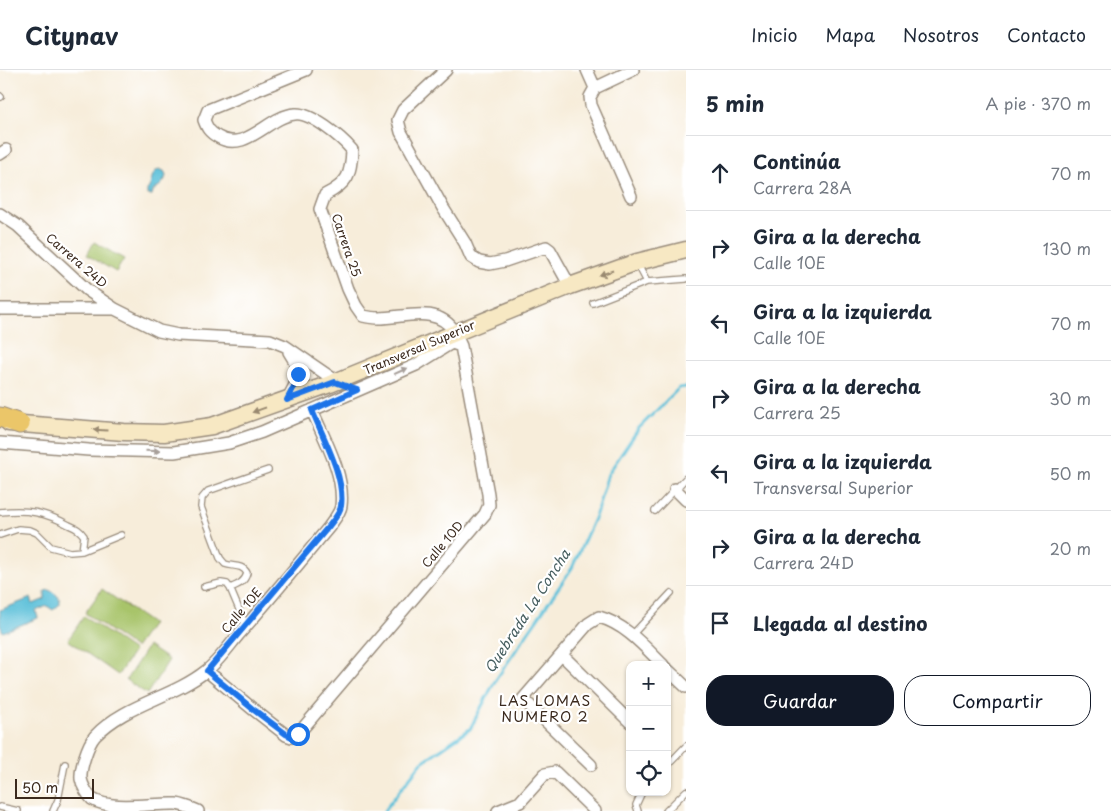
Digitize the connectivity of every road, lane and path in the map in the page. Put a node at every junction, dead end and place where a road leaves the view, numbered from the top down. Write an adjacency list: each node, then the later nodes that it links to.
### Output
1 (306, 70): 16 (street, Carrera 25)
2 (446, 70): 12 (street)
3 (587, 70): 5 (street)
4 (633, 70): 5 (street)
5 (596, 88): 6 (street)
6 (631, 196)
7 (0, 214): 15 (street, Carrera 24D)
8 (686, 250): 9 (main road, Transversal Superior)
9 (637, 262): 11 (lane); 12 (main road, Transversal Superior, one-way to 12)
10 (686, 279): 11 (lane)
11 (647, 282): 13 (lane)
12 (570, 286): 16 (main road, Transversal Superior)
13 (593, 304)
14 (0, 309): 15 (street)
15 (115, 309): 17 (street, Carrera 24D)
16 (458, 339): 18 (main road, Transversal Superior); 19 (street, one-way to 16); 42 (street, Calle 10D)
17 (285, 346): 18 (street, Carrera 24D); 20 (street)
18 (335, 382): 19 (street, Carrera 24D); 20 (main road, Transversal Superior)
19 (357, 390): 21 (street)
20 (287, 400): 24 (main road, Transversal Superior, one-way to 24)
21 (312, 410): 25 (street, one-way to 21); 38 (street, Calle 10E)
22 (0, 418): 24 (main road)
23 (0, 422): 24 (main road, Transversal Superior)
24 (20, 424)
25 (0, 444)
26 (268, 470): 36 (lane)
27 (686, 478): 28 (lane)
28 (675, 489): 29 (street); 30 (lane)
29 (686, 500)
30 (654, 511)
31 (0, 512): 34 (lane)
32 (0, 535): 34 (lane)
33 (121, 535): 34 (lane)
34 (82, 551)
35 (204, 588): 36 (lane)
36 (230, 588): 38 (lane)
37 (671, 593): 39 (lane)
38 (246, 626): 42 (street, Calle 10E)
39 (632, 635): 40 (street); 41 (street)
40 (562, 655): 45 (street); 49 (street)
41 (659, 661)
42 (207, 671): 55 (street, Calle 10E)
43 (671, 673): 44 (street)
44 (686, 687)
45 (626, 718)
46 (686, 746): 47 (lane)
47 (671, 762)
48 (65, 764): 54 (lane)
49 (591, 765)
50 (686, 791): 59 (lane)
51 (640, 796): 58 (lane)
52 (0, 807): 53 (lane)
53 (18, 811)
54 (53, 811)
55 (198, 811)
56 (498, 811): 57 (street)
57 (595, 811)
58 (638, 811)
59 (666, 811)

